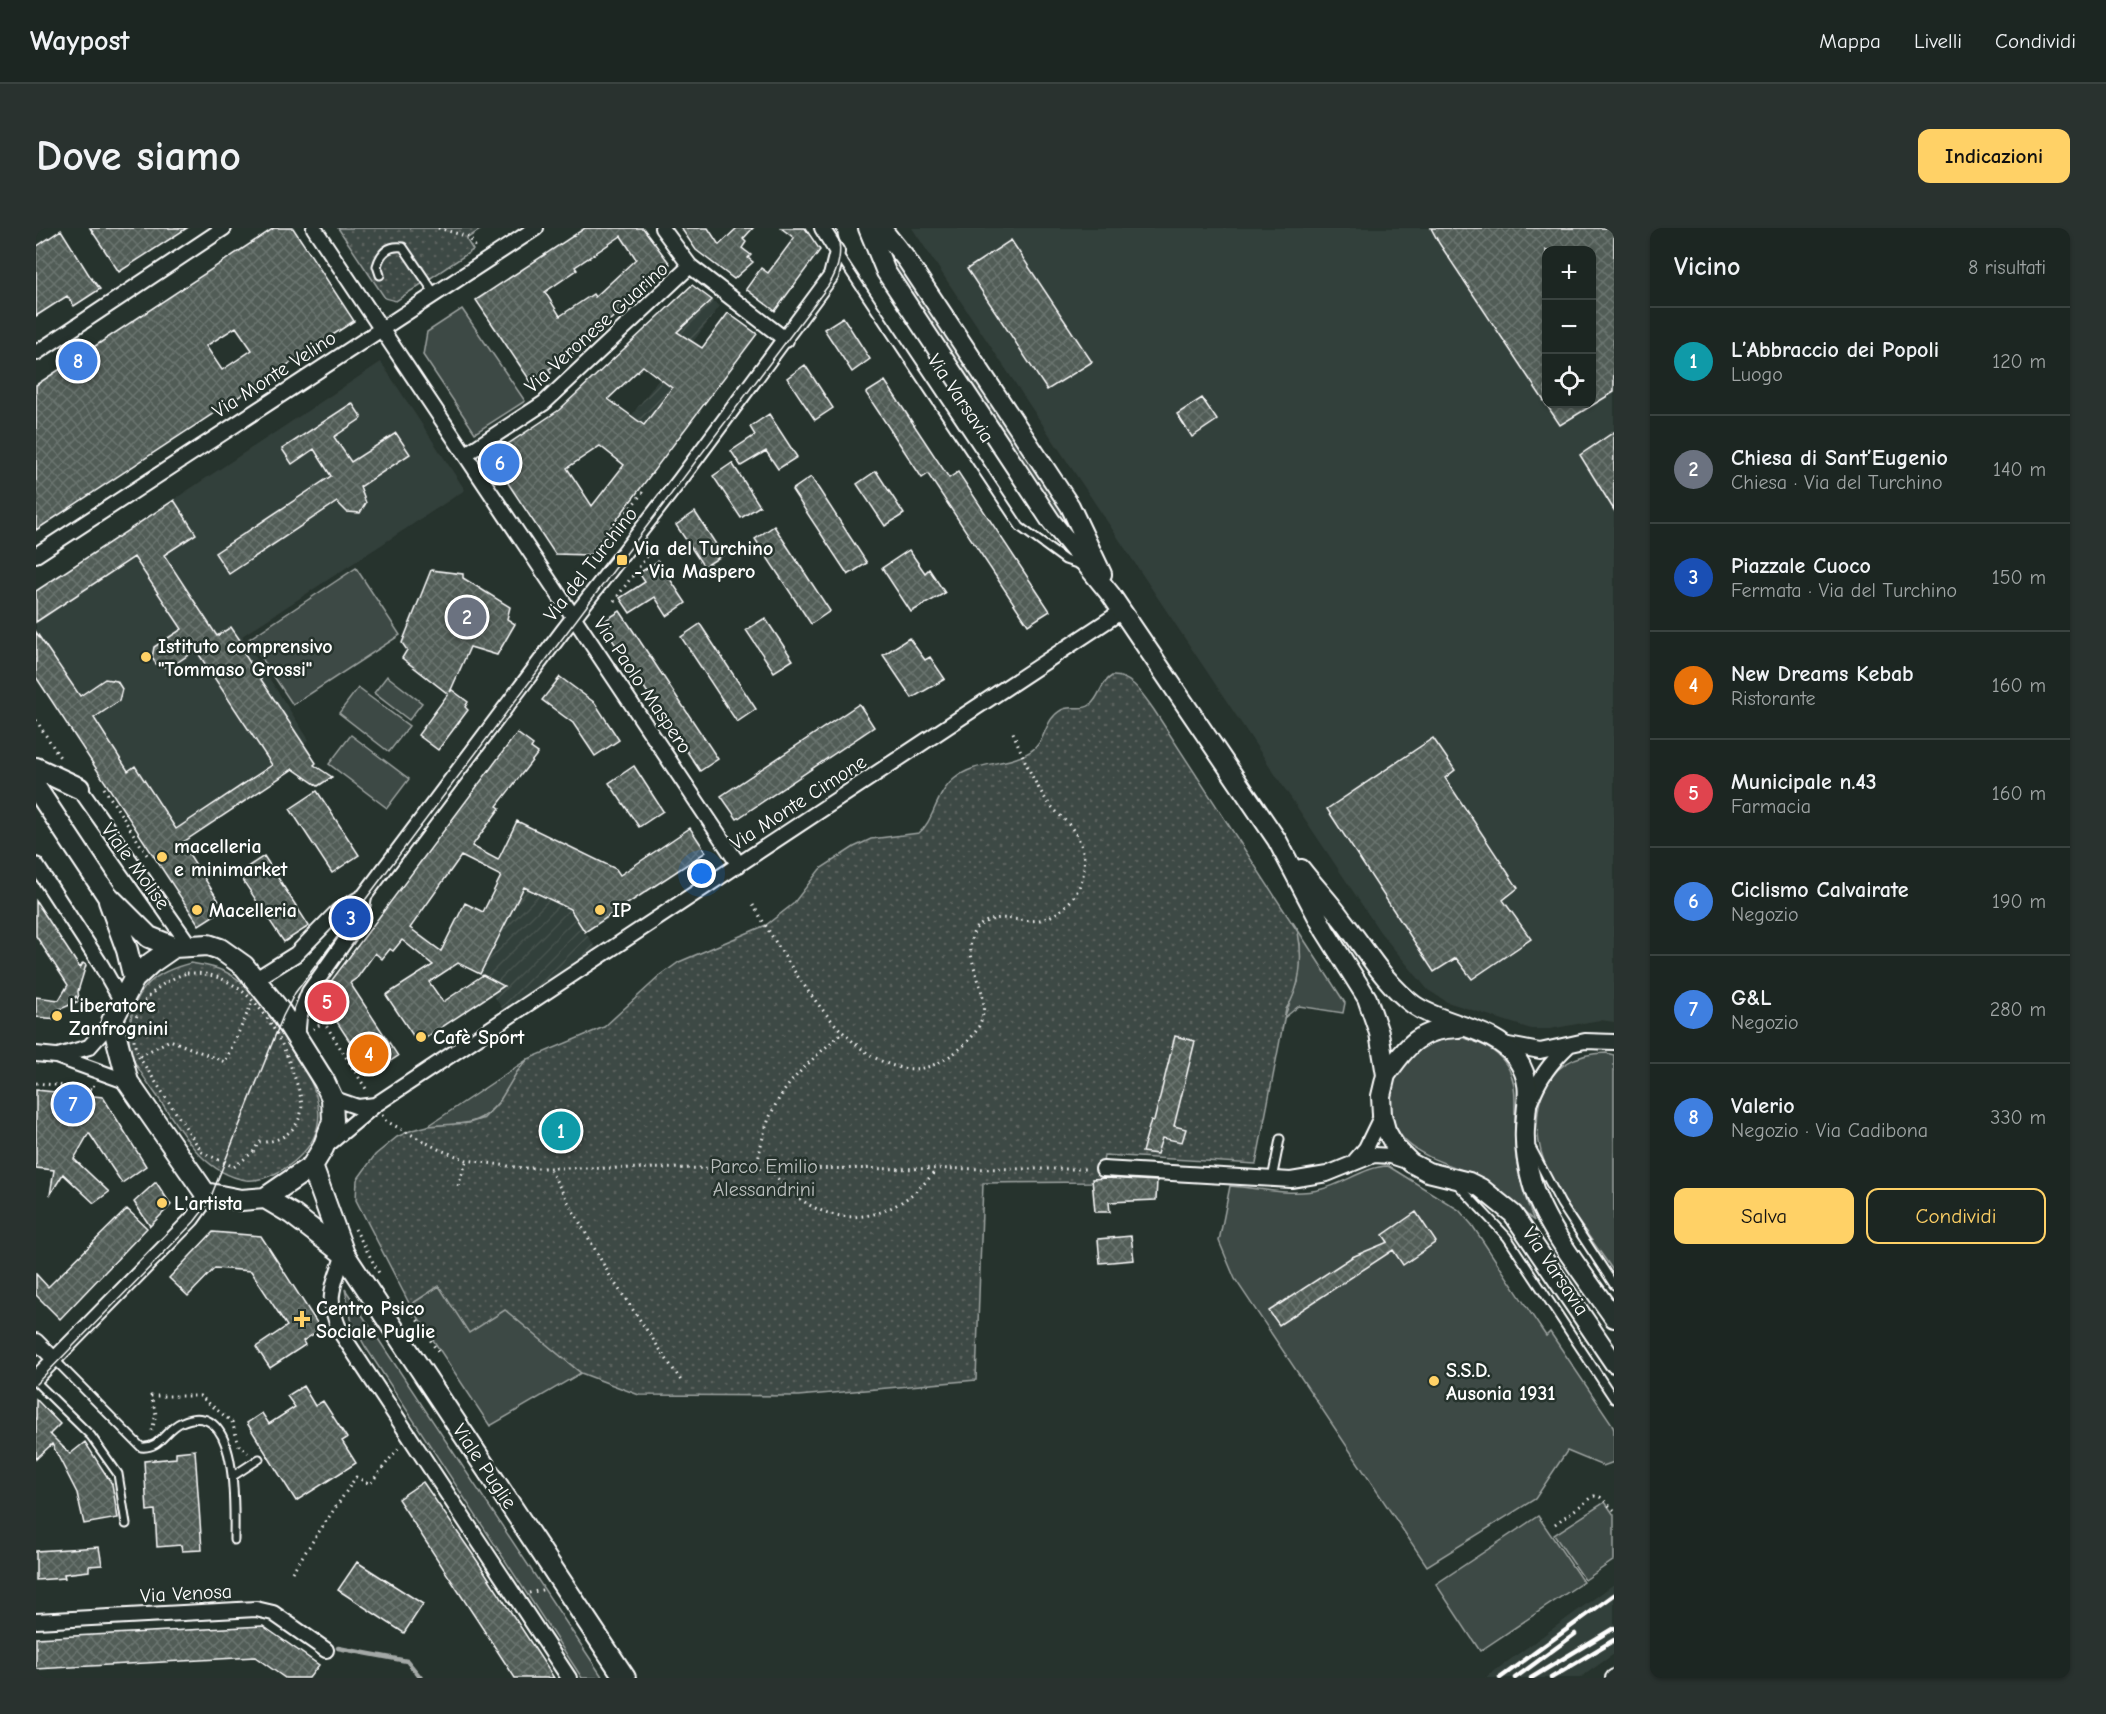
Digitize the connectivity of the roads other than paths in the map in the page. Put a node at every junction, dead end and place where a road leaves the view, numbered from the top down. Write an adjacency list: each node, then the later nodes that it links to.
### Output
1 (224, 228): 14 (street)
2 (314, 228): 12 (street, Via Paolo Maspero)
3 (536, 228): 11 (street, Via Monte Velino)
4 (662, 228): 9 (street)
5 (822, 228): 8 (street, Via Varsavia)
6 (868, 228): 17 (street, Via Varsavia)
7 (881, 228): 18 (street, Via Varsavia)
8 (837, 252): 13 (street, Via del Turchino); 17 (lane, Via Varsavia)
9 (690, 266): 13 (street); 15 (street, Via Veronese Guarino)
10 (380, 275): 11 (lane)
11 (435, 294): 12 (street, Via Monte Velino)
12 (381, 328): 15 (street, Via Paolo Maspero); 16 (street, Via Monte Velino)
13 (786, 340): 20 (street, Via del Turchino)
14 (36, 353)
15 (466, 454): 20 (street, Via Paolo Maspero)
16 (36, 555)
17 (1087, 567): 18 (street, Via Varsavia)
18 (1111, 595): 19 (street, Via Varsavia)
19 (1122, 611): 24 (street, Via Varsavia); 26 (street, Via Monte Cimone)
20 (574, 617): 26 (street, Via Paolo Maspero); 28 (street, Via del Turchino)
21 (36, 768): 23 (main road)
22 (36, 788): 27 (main road, Viale Molise)
23 (80, 788): 29 (street, Viale Molise)
24 (1277, 840): 34 (street, Via Varsavia); 41 (street, Via Varsavia)
25 (36, 865): 32 (street)
26 (739, 865): 44 (street, Via Monte Cimone)
27 (107, 895): 29 (main road, Viale Molise); 30 (main road, Viale Molise)
28 (364, 896): 31 (street, Via del Turchino); 35 (street, Via del Turchino)
29 (182, 946): 30 (main road); 31 (main road)
30 (134, 979): 32 (main road)
31 (256, 979): 35 (main road)
32 (121, 1000): 33 (main road)
33 (112, 1021): 40 (street); 42 (main road)
34 (1464, 1028): 37 (street, Via Varsavia); 41 (street, Via Varsavia)
35 (297, 1039): 43 (main road)
36 (1614, 1042): 38 (street)
37 (1501, 1043): 38 (street); 46 (street, Via Varsavia)
38 (1569, 1045): 46 (street)
39 (36, 1054): 40 (street)
40 (56, 1056): 42 (street)
41 (1386, 1075): 45 (street, Via Varsavia)
42 (128, 1082): 55 (main road)
43 (332, 1098): 44 (street); 48 (main road)
44 (375, 1104): 48 (street, Via Monte Cimone)
45 (1382, 1115): 49 (street); 50 (street, Via Varsavia)
46 (1526, 1118): 58 (lane); 59 (street, Via Varsavia)
47 (1280, 1139): 54 (lane)
48 (323, 1148): 51 (main road)
49 (1354, 1162): 50 (street); 54 (street)
50 (1411, 1163): 53 (street, Via Varsavia)
51 (312, 1166): 56 (main road); 57 (main road, Viale Puglie)
52 (1102, 1169): 54 (street)
53 (1449, 1176): 62 (street, Via Varsavia); 64 (lane, Via Varsavia)
54 (1272, 1179)
55 (208, 1195): 56 (main road); 61 (street)
56 (265, 1198): 57 (main road, Viale Puglie)
57 (344, 1254): 71 (street); 72 (main road, Viale Puglie)
58 (1614, 1285)
59 (1614, 1318)
60 (36, 1341): 61 (street)
61 (54, 1359): 63 (street); 66 (lane)
62 (1614, 1363)
63 (36, 1380): 67 (lane)
64 (1614, 1399)
65 (259, 1459): 66 (lane)
66 (233, 1476): 68 (lane)
67 (126, 1524)
68 (234, 1540)
69 (36, 1621): 70 (street, Via Venosa)
70 (326, 1650)
71 (569, 1678)
72 (625, 1678)

